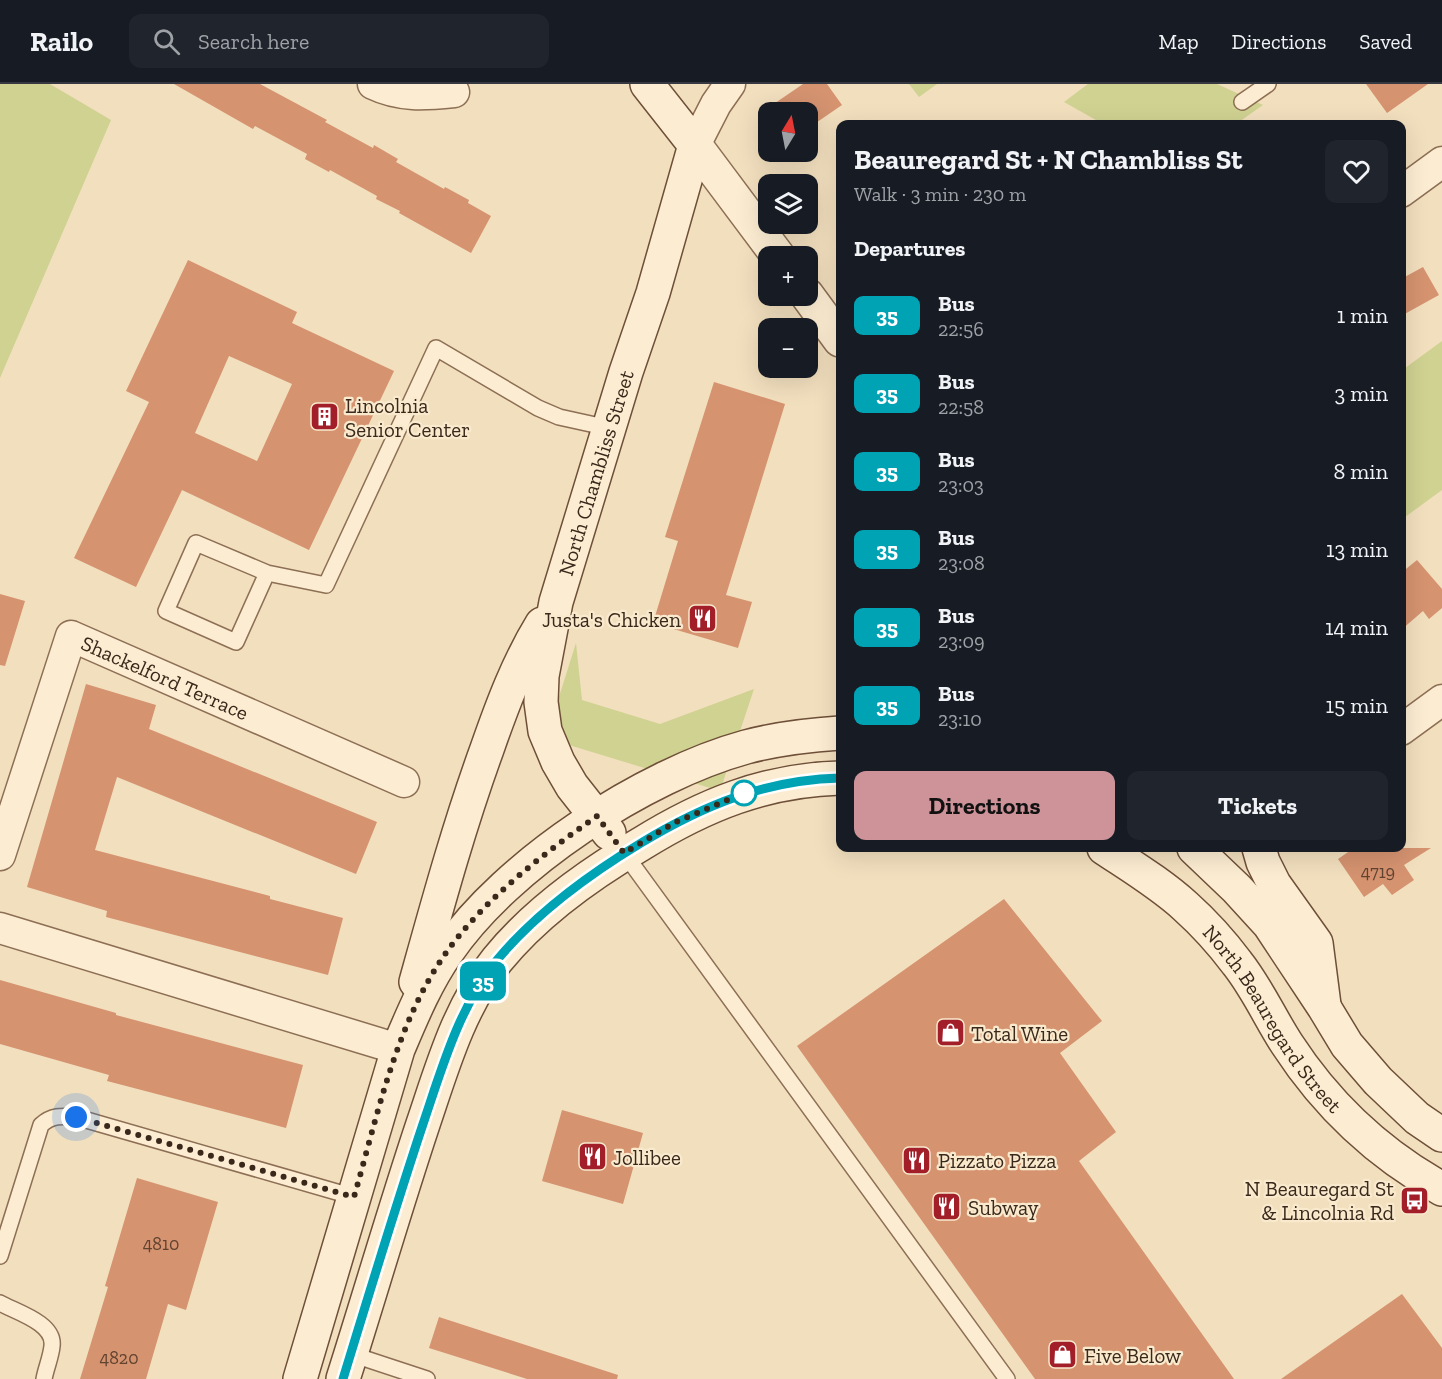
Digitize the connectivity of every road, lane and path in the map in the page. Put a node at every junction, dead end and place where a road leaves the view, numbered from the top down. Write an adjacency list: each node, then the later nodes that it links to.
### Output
1 (373, 84): 5 (street)
2 (647, 84): 7 (main road)
3 (730, 84): 7 (street, North Chambliss Street)
4 (1268, 84): 6 (lane)
5 (454, 93)
6 (1242, 102)
7 (695, 145): 10 (main road); 13 (main road, North Chambliss Street)
8 (1442, 162): 9 (street)
9 (1406, 188)
10 (771, 246)
11 (814, 306): 12 (main road)
12 (836, 335)
13 (609, 429): 14 (lane); 15 (main road, North Chambliss Street)
14 (267, 573): 14 (lane)
15 (556, 602): 21 (main road, North Chambliss Street); 29 (main road)
16 (1442, 700): 17 (street)
17 (1406, 726)
18 (836, 733): 21 (main road)
19 (836, 778): 25 (main road)
20 (404, 782): 26 (street, Shackelford Terrace)
21 (597, 816): 25 (main road, North Chambliss Street); 29 (main road)
22 (1110, 852): 31 (main road, North Beauregard Street)
23 (1198, 852): 28 (main road, North Beauregard Street)
24 (1260, 852): 28 (main road)
25 (624, 853): 35 (main road); 40 (lane)
26 (0, 855)
27 (0, 928): 29 (street)
28 (1324, 1007): 30 (main road, North Beauregard Street)
29 (398, 1049): 32 (main road)
30 (1442, 1135)
31 (1442, 1189)
32 (354, 1197): 33 (lane); 38 (main road)
33 (0, 1256)
34 (0, 1303): 37 (lane)
35 (347, 1366): 36 (lane)
36 (384, 1372): 39 (lane)
37 (44, 1379)
38 (300, 1379)
39 (428, 1379)
40 (1007, 1379)

